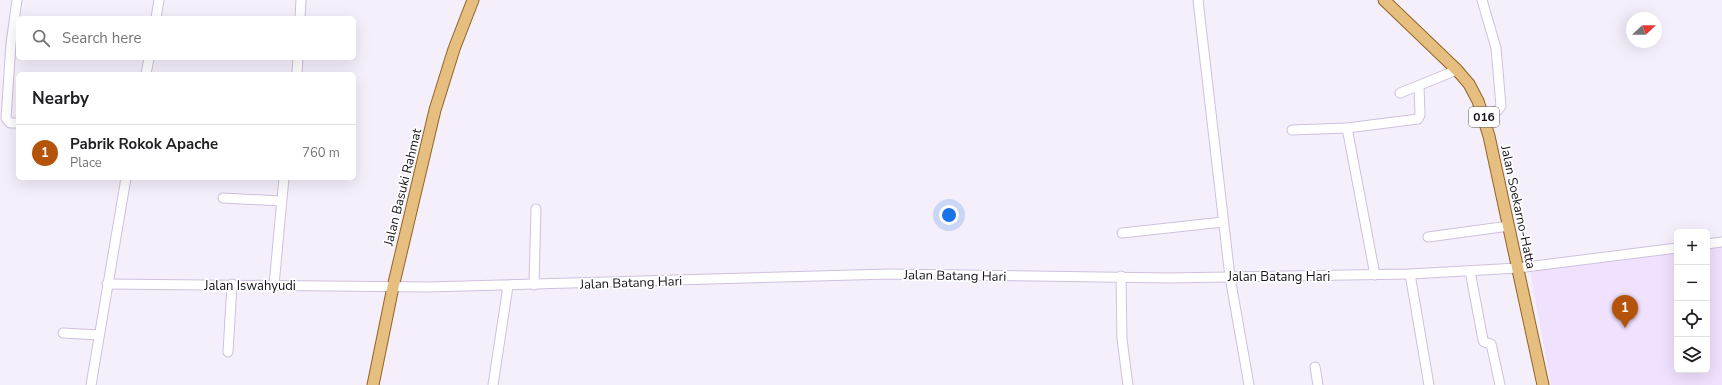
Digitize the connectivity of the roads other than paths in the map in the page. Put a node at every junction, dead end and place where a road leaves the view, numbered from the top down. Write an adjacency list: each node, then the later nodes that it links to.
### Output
1 (17, 0): 18 (street)
2 (160, 0): 8 (street)
3 (301, 0): 9 (street)
4 (473, 0): 44 (main road, Jalan Basuki Rahmat)
5 (1198, 0): 26 (street)
6 (1384, 0): 12 (main road, Jalan Soekarno-Hatta / 016)
7 (1482, 0): 17 (street)
8 (156, 16)
9 (300, 16)
10 (149, 60): 13 (street)
11 (298, 60): 14 (street)
12 (1457, 70): 15 (street); 17 (main road, Jalan Soekarno-Hatta / 016)
13 (146, 72)
14 (297, 72)
15 (1419, 86): 16 (street); 19 (street)
16 (1400, 94)
17 (1484, 117): 27 (main road, Jalan Soekarno-Hatta / 016)
18 (16, 123)
19 (1347, 128): 20 (street); 36 (street)
20 (1292, 130)
21 (126, 180): 39 (street)
22 (284, 180): 24 (street)
23 (223, 198): 24 (street)
24 (281, 201): 41 (street)
25 (536, 209): 43 (street)
26 (1224, 222): 28 (street); 38 (street)
27 (1508, 226): 29 (street); 33 (main road, Jalan Soekarno-Hatta / 016)
28 (1122, 234)
29 (1428, 237)
30 (1722, 242): 31 (street)
31 (1710, 244)
32 (1674, 248): 33 (street, Jalan Batang Hari)
33 (1518, 268): 34 (street, Jalan Batang Hari); 57 (main road, Jalan Soekarno-Hatta / 016)
34 (1470, 271): 35 (street, Jalan Batang Hari); 56 (street)
35 (1410, 274): 36 (street, Jalan Batang Hari); 55 (street)
36 (1375, 275): 38 (street, Jalan Batang Hari)
37 (1121, 276): 38 (street, Jalan Batang Hari); 43 (street, Jalan Batang Hari); 52 (street)
38 (1230, 277): 53 (street)
39 (107, 284): 40 (street, Jalan Iswahyudi); 46 (street)
40 (232, 284): 41 (street, Jalan Iswahyudi); 47 (street)
41 (274, 285): 44 (street, Jalan Iswahyudi)
42 (508, 286): 43 (street, Jalan Batang Hari); 44 (street, Jalan Batang Hari); 51 (street)
43 (534, 286)
44 (393, 287): 50 (main road, Jalan Basuki Rahmat)
45 (63, 333): 46 (street)
46 (99, 335): 49 (street)
47 (228, 352)
48 (1315, 367): 54 (street)
49 (91, 385)
50 (373, 385)
51 (493, 385)
52 (1128, 385)
53 (1249, 385)
54 (1318, 385)
55 (1429, 385)
56 (1500, 385)
57 (1541, 385)

